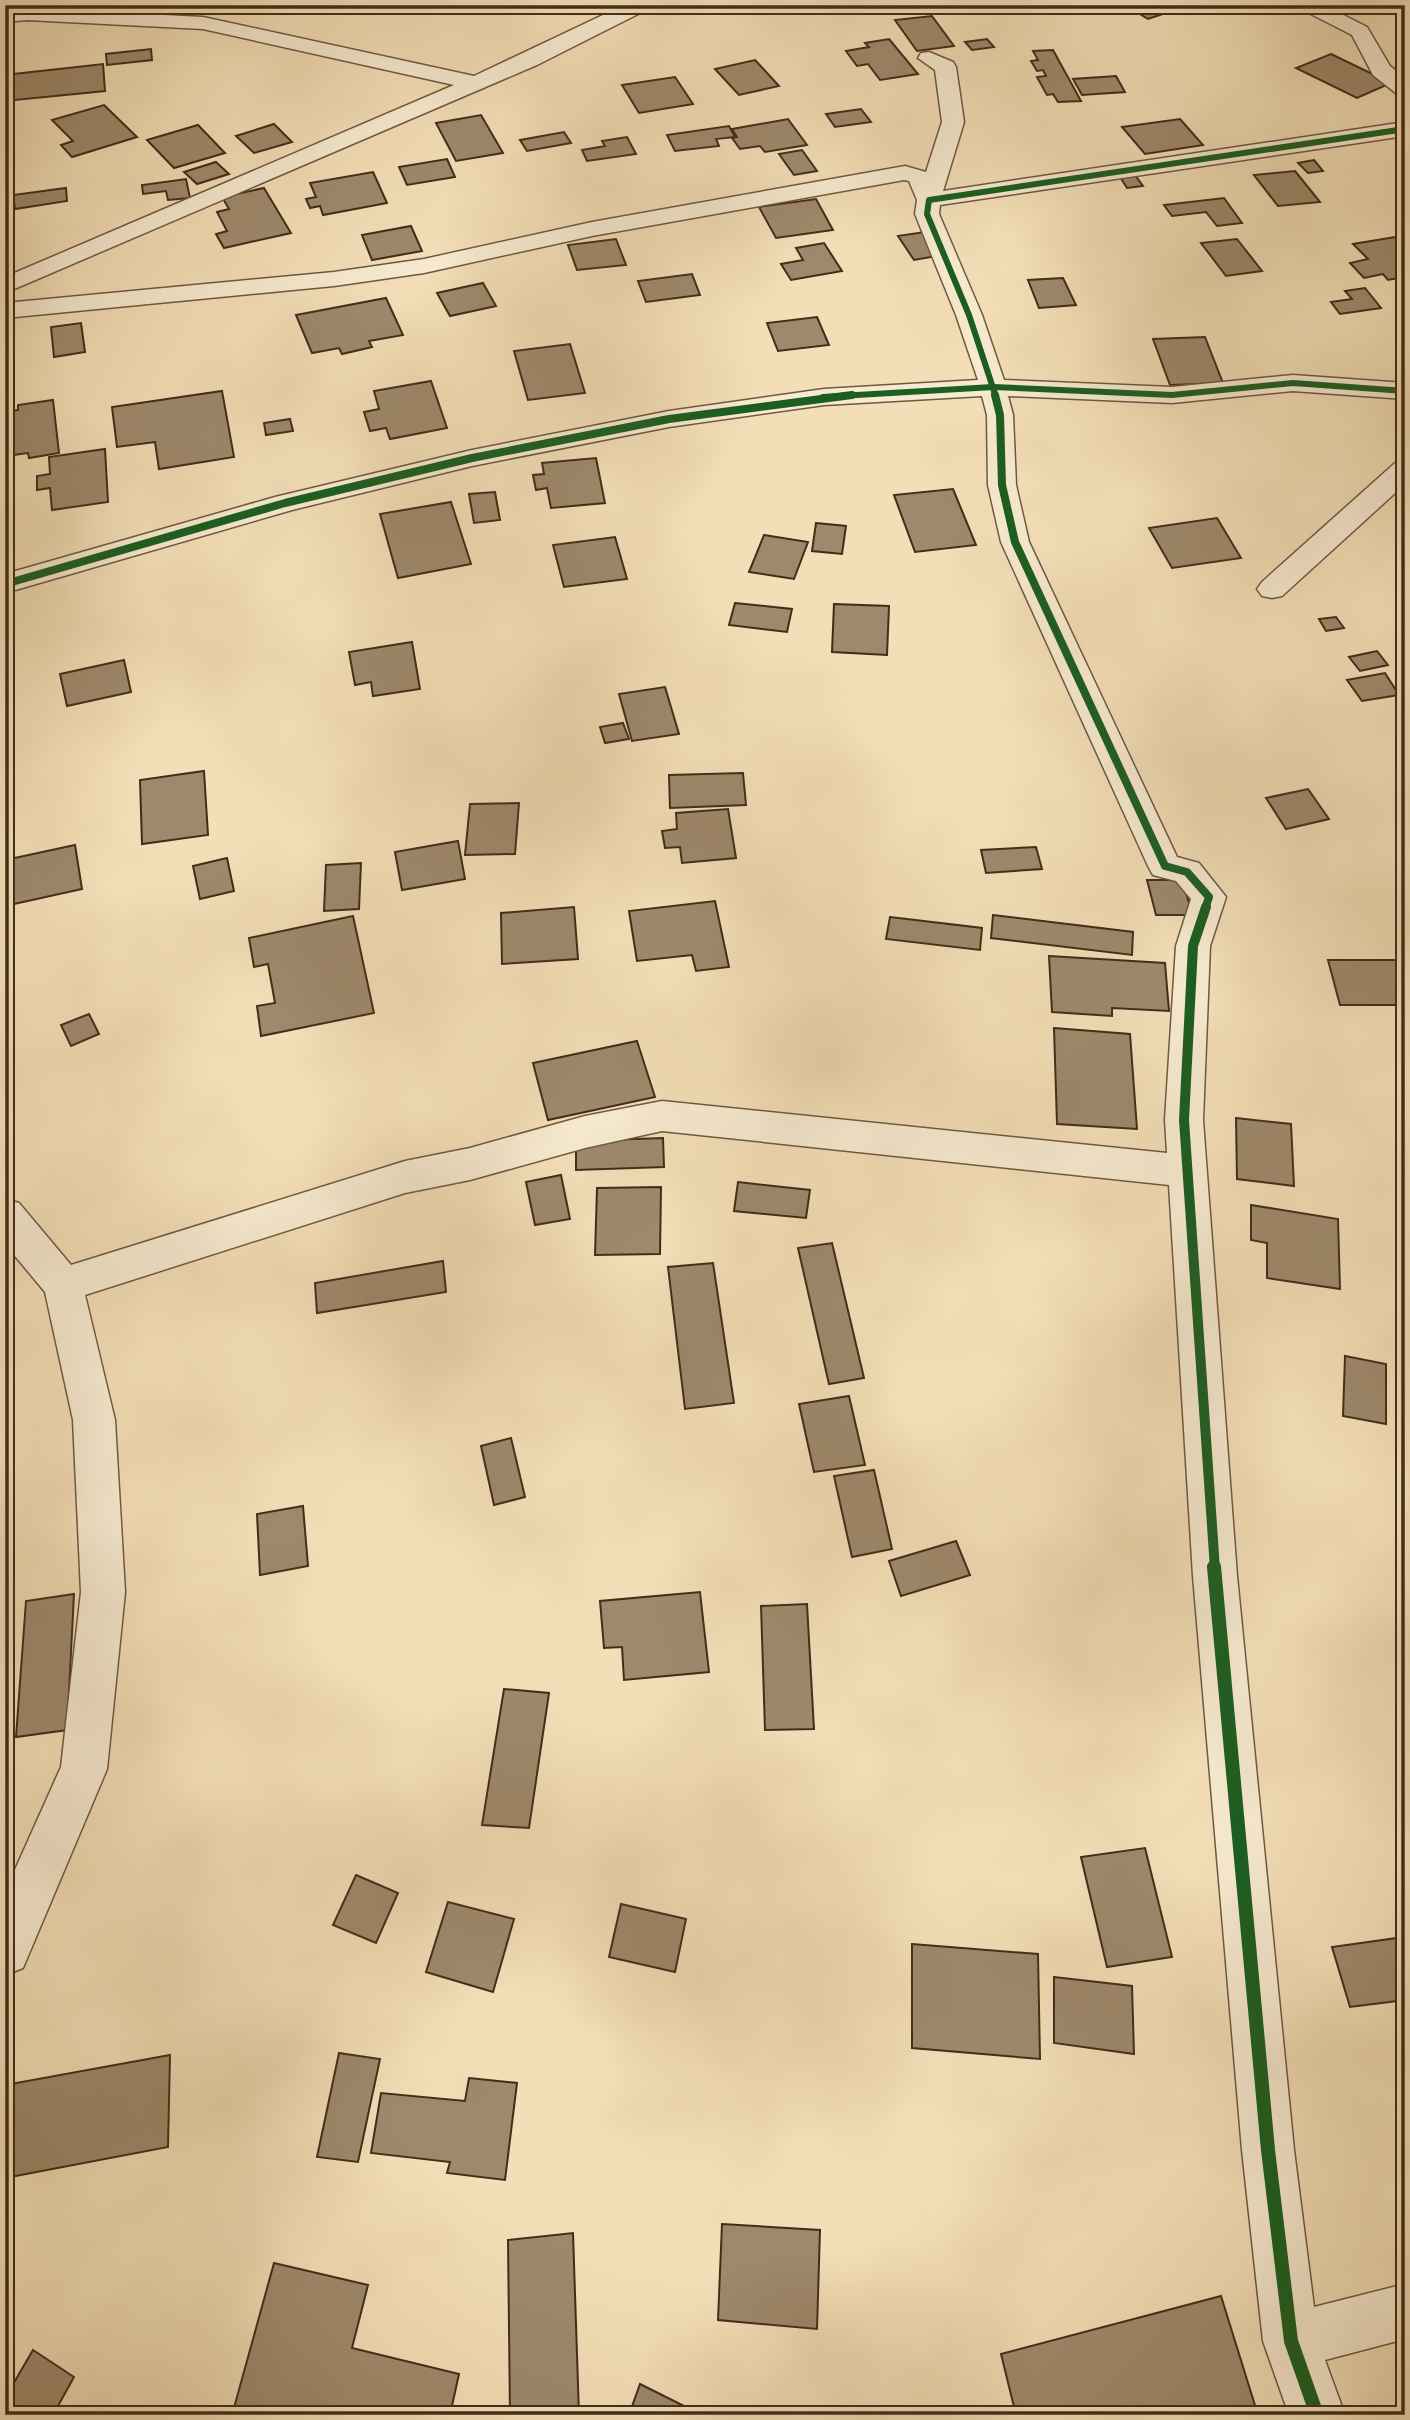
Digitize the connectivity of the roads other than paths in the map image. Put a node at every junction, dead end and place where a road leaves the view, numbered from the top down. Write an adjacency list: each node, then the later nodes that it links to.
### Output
1 (641, 5): 5 (street)
2 (1308, 5): 6 (street)
3 (5, 16): 5 (street)
4 (929, 58): 8 (street)
5 (476, 83): 9 (street)
6 (1405, 89)
7 (1405, 129): 8 (street)
8 (929, 200): 10 (street); 11 (street)
9 (5, 286)
10 (5, 311)
11 (993, 387): 12 (street); 14 (street); 16 (street)
12 (1405, 391)
13 (1405, 469): 15 (street)
14 (5, 584)
15 (1272, 589)
16 (1188, 1171): 18 (street); 21 (street)
17 (5, 1215): 18 (street)
18 (63, 1285): 19 (street)
19 (5, 1950)
20 (1405, 2311): 21 (street)
21 (1291, 2341): 22 (street)
22 (1317, 2415)

